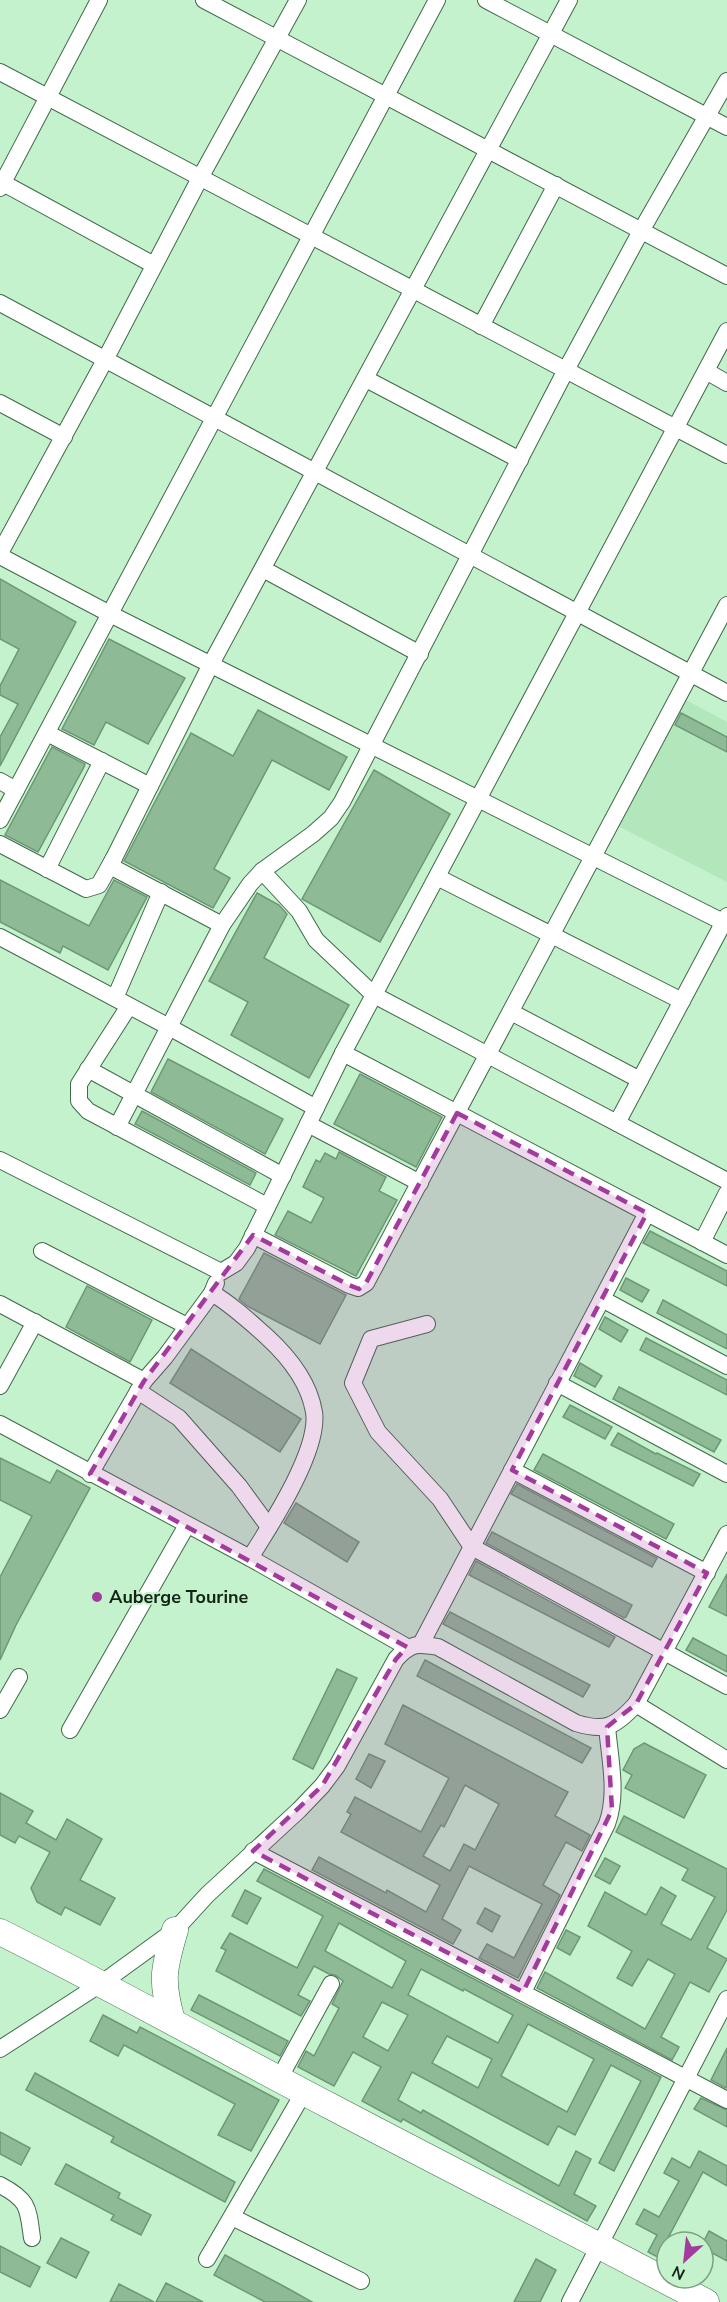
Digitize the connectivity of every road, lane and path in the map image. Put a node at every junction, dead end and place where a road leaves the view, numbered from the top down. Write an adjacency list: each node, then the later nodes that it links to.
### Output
1 (99, 0): 12 (street)
2 (204, 0): 8 (street)
3 (298, 0): 8 (street)
4 (437, 0): 11 (street)
5 (486, 0): 7 (street)
6 (570, 0): 7 (street)
7 (551, 34): 13 (street); 15 (street)
8 (277, 39): 11 (street); 16 (street)
9 (0, 72): 12 (street)
10 (727, 81): 13 (street)
11 (386, 96): 15 (street); 20 (street)
12 (47, 97): 16 (street); 17 (street)
13 (707, 117): 14 (street); 19 (street)
14 (727, 127)
15 (489, 151): 18 (street); 23 (street)
16 (200, 177): 20 (street); 21 (street)
17 (1, 185): 21 (street)
18 (556, 185): 19 (street); 25 (street)
19 (641, 231): 22 (street); 28 (street)
20 (311, 236): 23 (street); 33 (street)
21 (154, 265): 27 (street)
22 (727, 276)
23 (413, 290): 25 (street); 30 (street)
24 (0, 303): 27 (street)
25 (481, 326): 28 (street)
26 (727, 331): 29 (street)
27 (105, 360): 33 (street); 35 (street)
28 (566, 370): 34 (street); 37 (street)
29 (706, 371): 31 (street); 34 (street)
30 (366, 380): 37 (street); 38 (street)
31 (727, 383)
32 (0, 403): 35 (street)
33 (214, 419): 38 (street); 43 (street)
34 (676, 428): 36 (street); 44 (street)
35 (64, 436): 39 (street)
36 (727, 455)
37 (520, 460): 40 (street)
38 (314, 473): 40 (street); 41 (street)
39 (0, 554): 43 (street)
40 (470, 556): 44 (street); 45 (street)
41 (263, 569): 45 (street); 46 (street)
42 (727, 605): 47 (street)
43 (110, 614): 46 (street); 49 (street)
44 (577, 614): 47 (street); 55 (street)
45 (420, 654): 50 (street)
46 (212, 664): 50 (street); 53 (street)
47 (690, 674): 48 (street); 58 (street)
48 (727, 693)
49 (47, 733): 51 (street); 54 (street)
50 (372, 744): 55 (street); 61 (street)
51 (102, 761): 53 (street); 60 (street)
52 (0, 781): 54 (street)
53 (150, 786): 59 (street)
54 (16, 789): 56 (street)
55 (479, 798): 58 (street); 62 (street)
56 (0, 820)
57 (0, 844): 60 (street)
58 (594, 857): 64 (street); 66 (street)
59 (114, 858): 60 (street); 63 (street)
60 (47, 868)
61 (262, 871): 65 (street); 68 (street)
62 (437, 877): 66 (street); 68 (street)
63 (162, 892): 65 (street); 70 (street)
64 (726, 921): 69 (street)
65 (222, 925): 72 (street)
66 (552, 936): 69 (street); 71 (street)
67 (0, 937): 70 (street)
68 (374, 995): 73 (street); 74 (street)
69 (681, 1001): 76 (street)
70 (122, 1002): 72 (street); 75 (street)
71 (511, 1012): 74 (street); 76 (street)
72 (169, 1027): 77 (street); 78 (street)
73 (343, 1053): 78 (street); 79 (street)
74 (488, 1056): 79 (street); 81 (street)
75 (88, 1069): 77 (street); 82 (street)
76 (640, 1080): 81 (street)
77 (134, 1095): 82 (street); 84 (street)
78 (316, 1108): 80 (street)
79 (458, 1113): 86 (street); 89 (street)
80 (308, 1124): 84 (street); 86 (street)
81 (617, 1124): 85 (street)
82 (117, 1127): 88 (street)
83 (0, 1160): 94 (street)
84 (283, 1176): 88 (street)
85 (727, 1181)
86 (420, 1183): 90 (street)
87 (727, 1193): 91 (street)
88 (267, 1206): 90 (street)
89 (647, 1212): 91 (street); 96 (street)
90 (253, 1235): 94 (street)
91 (702, 1242): 93 (street)
92 (42, 1251): 100 (street)
93 (727, 1255)
94 (221, 1272): 95 (street)
95 (212, 1293): 100 (street); 110 (street)
96 (602, 1299): 101 (street); 102 (street)
97 (0, 1304): 98 (street)
98 (35, 1322): 103 (street); 104 (street)
99 (427, 1324): 112 (street)
100 (187, 1326): 104 (street)
101 (727, 1366)
102 (558, 1383): 106 (street); 108 (street)
103 (0, 1386)
104 (141, 1386): 107 (street); 110 (street)
105 (0, 1424): 107 (street)
106 (512, 1470): 112 (street); 114 (street)
107 (90, 1474): 109 (street)
108 (727, 1474)
109 (187, 1525): 113 (street); 122 (street)
110 (269, 1527): 113 (street)
111 (727, 1534): 114 (street)
112 (472, 1547): 115 (street); 116 (street)
113 (250, 1558): 115 (street)
114 (707, 1572): 116 (street)
115 (414, 1646): 121 (street); 124 (street)
116 (664, 1653): 118 (street); 119 (street)
117 (19, 1677): 120 (street)
118 (727, 1686)
119 (636, 1704): 121 (street); 123 (street)
120 (0, 1710)
121 (607, 1728): 129 (street)
122 (70, 1730)
123 (727, 1760)
124 (254, 1851): 125 (street); 129 (street)
125 (175, 1930): 127 (street); 131 (highway)
126 (0, 1932): 127 (highway)
127 (102, 1983): 131 (highway); 132 (street)
128 (331, 1984): 133 (street)
129 (523, 1992): 134 (street)
130 (727, 1999): 134 (street)
131 (172, 2021): 133 (highway)
132 (0, 2049)
133 (279, 2079): 135 (highway)
134 (687, 2079): 136 (street); 140 (street)
135 (304, 2092): 138 (street); 140 (highway)
136 (727, 2100)
137 (0, 2186): 139 (street)
138 (232, 2217): 141 (street); 142 (street)
139 (32, 2238)
140 (599, 2245): 143 (highway); 144 (street)
141 (207, 2259)
142 (361, 2281)
143 (677, 2295): 145 (highway)
144 (570, 2302)
145 (706, 2302)

